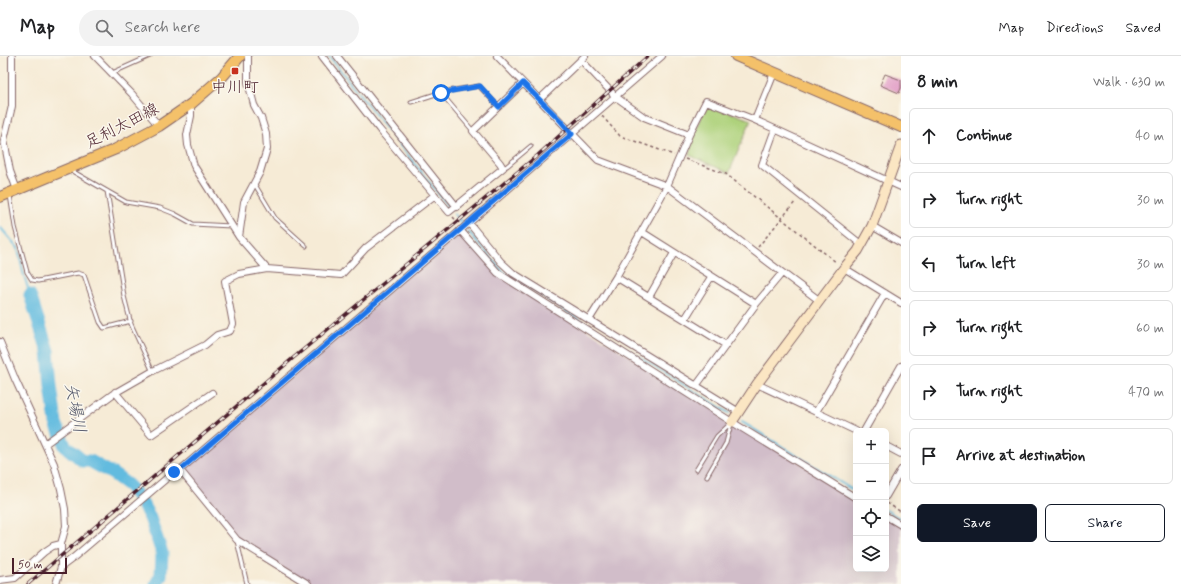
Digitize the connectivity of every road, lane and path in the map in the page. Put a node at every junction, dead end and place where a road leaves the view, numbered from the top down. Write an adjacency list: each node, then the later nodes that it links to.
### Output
1 (12, 56): 39 (street)
2 (95, 56): 13 (street)
3 (150, 56): 13 (lane)
4 (240, 56): 19 (main road, 足利太田線)
5 (248, 56): 35 (street)
6 (322, 56): 40 (street)
7 (337, 56): 42 (street)
8 (499, 56): 14 (street)
9 (662, 56): 16 (street)
10 (736, 56): 12 (main road)
11 (583, 58): 16 (street); 17 (street)
12 (774, 73): 22 (street); 24 (main road)
13 (112, 74): 23 (street)
14 (523, 83): 17 (street); 20 (street)
15 (441, 93): 18 (lane); 20 (lane); 26 (lane)
16 (616, 97): 21 (street); 28 (street)
17 (540, 100): 27 (street)
18 (411, 102)
19 (191, 104): 23 (main road, 足利太田線); 46 (street)
20 (499, 107): 26 (street)
21 (598, 112): 27 (street); 31 (path)
22 (755, 120): 25 (street); 28 (street)
23 (159, 126): 33 (main road, 足利太田線)
24 (901, 128)
25 (775, 129): 34 (street); 41 (street)
26 (473, 131): 32 (street)
27 (572, 134): 36 (street); 45 (street)
28 (689, 135): 31 (street)
29 (901, 145): 34 (street)
30 (531, 146): 32 (lane)
31 (680, 157): 36 (street); 44 (path)
32 (503, 168): 42 (street)
33 (69, 169): 38 (lane); 39 (main road, 足利太田線)
34 (888, 180): 37 (street); 47 (street)
35 (254, 183): 50 (street); 53 (lane)
36 (668, 186): 49 (street); 54 (street)
37 (901, 187)
38 (107, 191): 46 (lane); 68 (lane)
39 (9, 193): 68 (lane)
40 (435, 195): 42 (street); 57 (street)
41 (800, 196): 44 (path); 52 (street)
42 (457, 207)
43 (452, 215): 48 (path)
44 (781, 218): 54 (path); 56 (path)
45 (469, 223): 48 (street); 67 (street)
46 (233, 226): 50 (street)
47 (872, 226): 51 (street); 52 (street)
48 (460, 227): 79 (street); 85 (street)
49 (642, 232): 55 (street); 60 (street)
50 (240, 236): 57 (street)
51 (901, 243)
52 (862, 245): 56 (street)
53 (306, 246)
54 (754, 251): 58 (street)
55 (674, 253): 59 (street); 62 (street)
56 (844, 268): 61 (street); 63 (street)
57 (267, 269): 72 (street)
58 (782, 273): 63 (street); 65 (street)
59 (711, 276): 65 (street); 66 (street)
60 (616, 277): 62 (street); 67 (street)
61 (885, 293): 64 (street); 78 (street)
62 (649, 297): 66 (street)
63 (820, 301): 73 (street)
64 (901, 303)
65 (756, 304): 70 (street)
66 (685, 319): 70 (street)
67 (589, 320): 74 (street)
68 (131, 321): 72 (lane)
69 (0, 342): 82 (street)
70 (726, 345): 74 (street)
71 (901, 366): 80 (street)
72 (153, 371): 75 (street)
73 (757, 384): 77 (street); 78 (street)
74 (696, 386): 77 (street)
75 (116, 392): 76 (street); 82 (street)
76 (212, 393)
77 (739, 412): 79 (street)
78 (816, 412): 81 (street)
79 (732, 422): 86 (lane); 88 (lane); 90 (street)
80 (866, 428)
81 (853, 430)
82 (45, 444): 96 (street)
83 (889, 448): 84 (street)
84 (901, 454)
85 (180, 470): 95 (street); 97 (street)
86 (696, 470)
87 (901, 470): 89 (street)
88 (707, 476)
89 (889, 491)
90 (853, 496)
91 (889, 504): 92 (path)
92 (901, 512)
93 (889, 518): 94 (street)
94 (901, 525)
95 (237, 540): 100 (lane); 101 (street)
96 (61, 544): 97 (street); 98 (street)
97 (61, 567): 99 (street)
98 (0, 580)
99 (56, 584)
100 (247, 584)
101 (308, 584)

